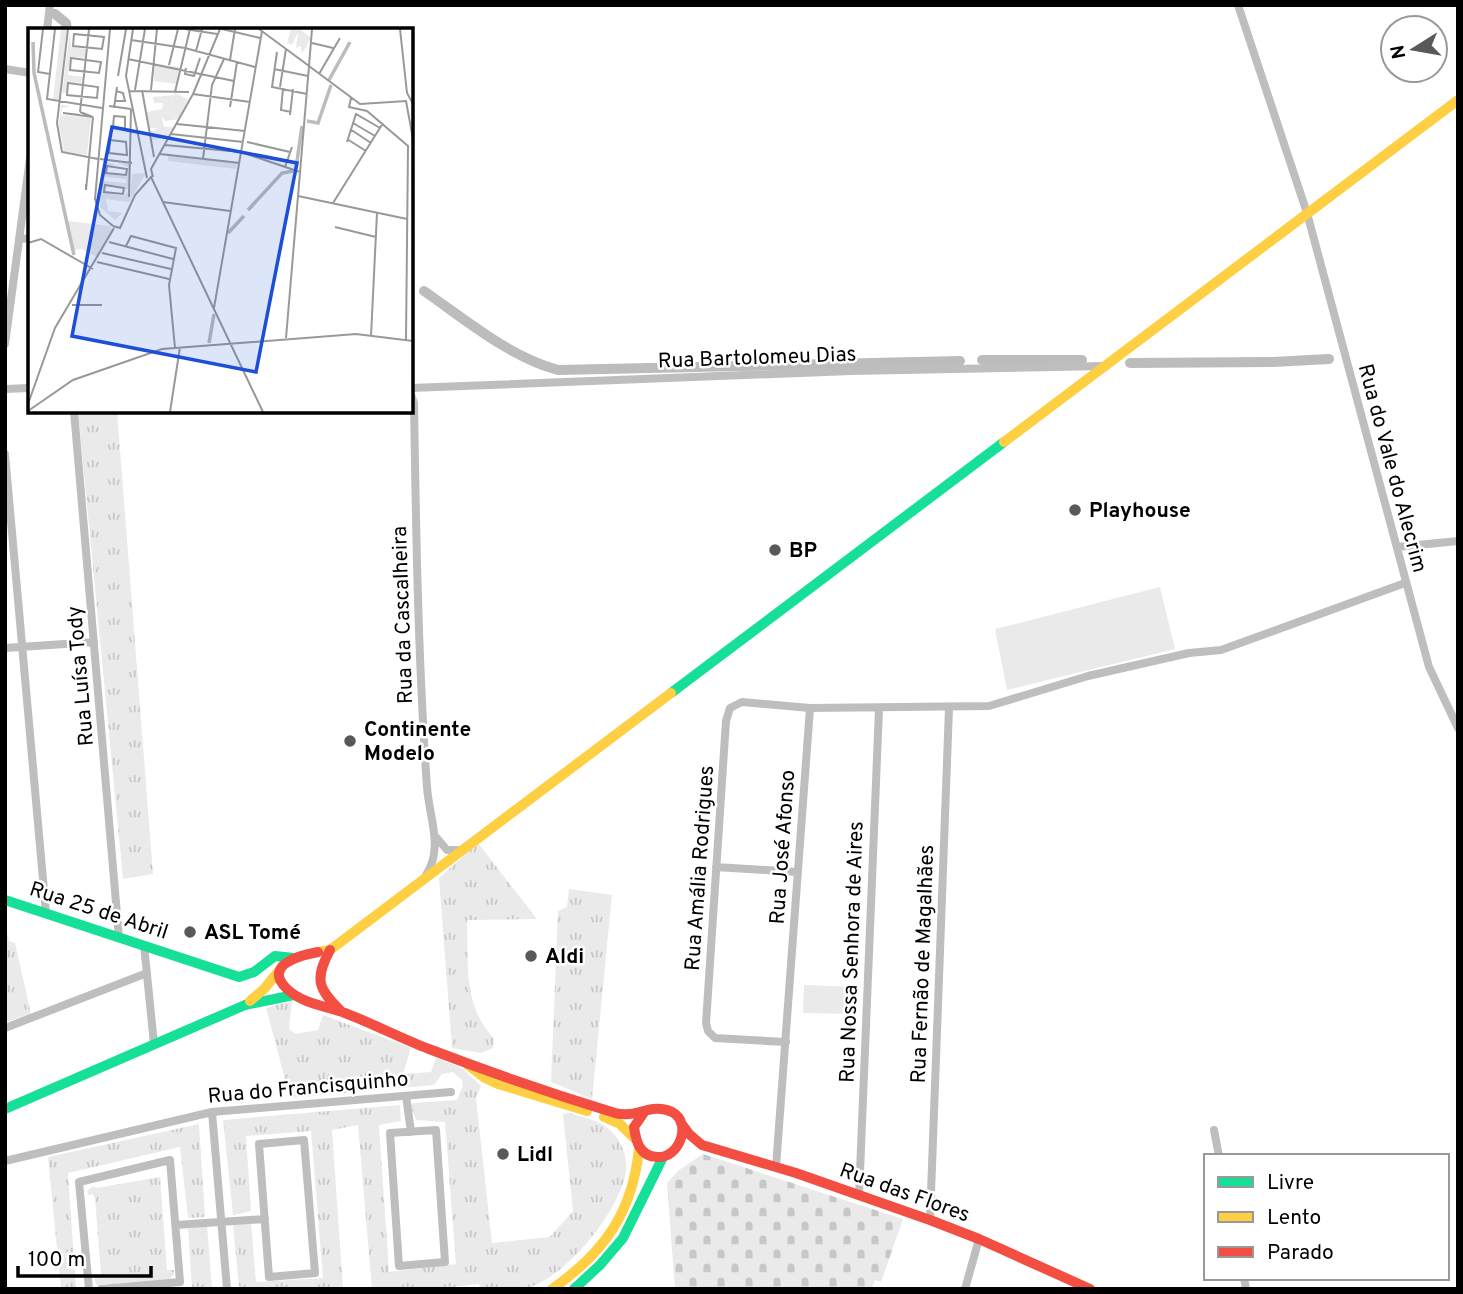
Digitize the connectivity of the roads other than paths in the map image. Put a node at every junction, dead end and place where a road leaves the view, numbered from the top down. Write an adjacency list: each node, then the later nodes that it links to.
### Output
1 (50, 5): 3 (street)
2 (1238, 5): 8 (street, Rua do Vale do Alecrim)
3 (47, 28)
4 (5, 69): 5 (street)
5 (28, 72)
6 (1458, 100): 8 (main road)
7 (28, 173): 9 (street)
8 (1307, 213): 12 (main road); 20 (street, Rua do Vale do Alecrim)
9 (19, 238): 10 (street); 11 (street)
10 (28, 239)
11 (5, 344)
12 (1104, 366): 15 (street, Rua Bartolomeu Dias); 30 (main road)
13 (5, 388): 14 (street)
14 (28, 388)
15 (413, 388)
16 (413, 400): 29 (street, Rua da Cascalheira)
17 (74, 413): 22 (street, Rua Luísa Tody)
18 (5, 454): 23 (street)
19 (1458, 541): 20 (street)
20 (1397, 547): 21 (street, Rua do Vale do Alecrim)
21 (1405, 583): 26 (street); 28 (street, Rua do Vale do Alecrim)
22 (94, 642): 23 (street); 36 (street, Rua Luísa Tody)
23 (23, 646): 24 (street); 35 (street)
24 (5, 648)
25 (810, 708): 27 (street); 31 (street, Rua Amália Rodrigues); 32 (street, Rua José Afonso)
26 (949, 708): 27 (street); 67 (street, Rua Fernão de Magalhães)
27 (878, 709): 65 (street, Rua Nossa Senhora de Aires)
28 (1458, 727)
29 (435, 834): 30 (street); 33 (street, Rua da Cascalheira)
30 (461, 850): 33 (main road)
31 (716, 867): 32 (street); 47 (street, Rua Amália Rodrigues)
32 (797, 872): 47 (street, Rua José Afonso)
33 (424, 878): 38 (main road)
34 (5, 900): 35 (main road, Rua 25 de Abril)
35 (46, 913): 36 (main road, Rua 25 de Abril)
36 (119, 938): 37 (main road, Rua 25 de Abril)
37 (144, 945): 39 (main road, Rua 25 de Abril); 41 (street)
38 (330, 950): 39 (main road); 42 (main road)
39 (298, 957): 40 (main road); 42 (main road)
40 (283, 965): 43 (main road); 44 (main road)
41 (147, 973): 46 (street); 48 (street)
42 (318, 977): 43 (main road); 45 (main road)
43 (296, 995): 44 (main road); 45 (main road)
44 (245, 1005): 48 (main road)
45 (342, 1012): 49 (main road)
46 (5, 1028)
47 (786, 1042): 64 (street, Rua José Afonso)
48 (154, 1044): 52 (main road)
49 (463, 1060): 53 (main road); 58 (main road)
50 (451, 1092): 51 (street, Rua do Francisquinho)
51 (406, 1096): 54 (street, Rua do Francisquinho); 57 (street)
52 (5, 1109)
53 (645, 1111): 55 (main road); 58 (main road)
54 (212, 1112): 63 (street, Rua do Francisquinho); 68 (street)
55 (681, 1122): 59 (main road); 60 (main road)
56 (1214, 1130): 61 (street)
57 (411, 1132): 57 (street)
58 (637, 1144): 62 (main road); 74 (main road)
59 (702, 1145): 60 (main road); 64 (main road, Rua das Flores)
60 (677, 1149): 62 (main road)
61 (1219, 1154)
62 (663, 1157): 75 (main road)
63 (5, 1161)
64 (776, 1167): 65 (main road, Rua das Flores)
65 (859, 1196): 67 (main road, Rua das Flores)
66 (265, 1219): 66 (street); 68 (street)
67 (930, 1220): 70 (main road, Rua das Flores)
68 (221, 1222): 69 (street); 73 (street)
69 (176, 1225): 71 (street); 72 (street)
70 (979, 1239): 76 (street); 77 (main road, Rua das Flores)
71 (89, 1289)
72 (101, 1289)
73 (227, 1289)
74 (552, 1289)
75 (574, 1289)
76 (965, 1289)
77 (1090, 1289)

